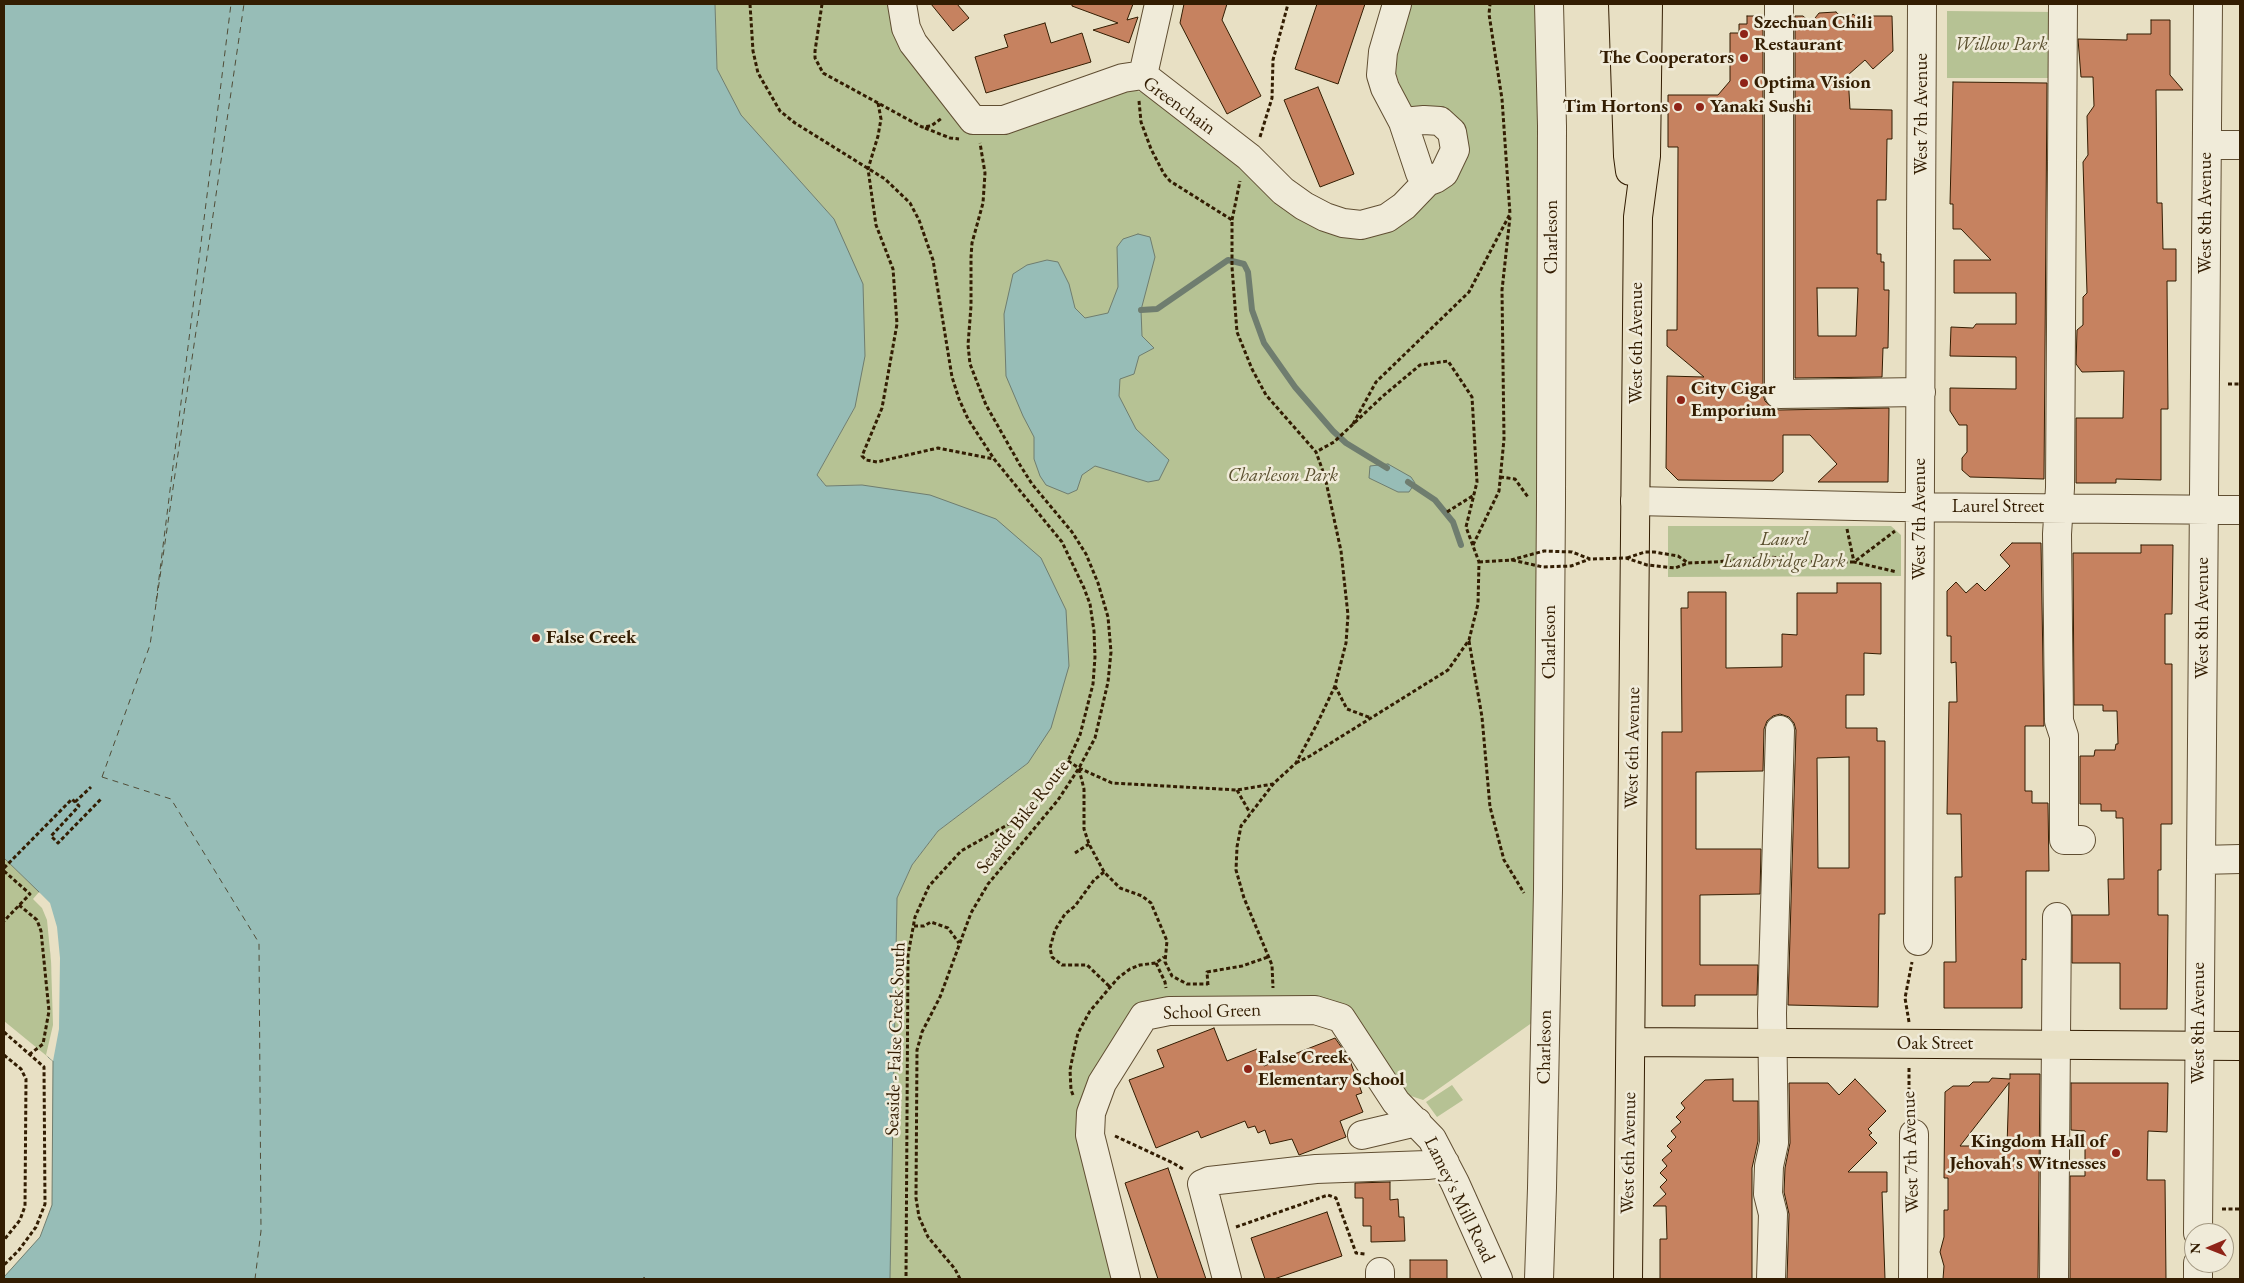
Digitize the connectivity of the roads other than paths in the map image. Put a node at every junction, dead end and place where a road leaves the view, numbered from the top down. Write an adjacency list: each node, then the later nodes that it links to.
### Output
1 (902, 4): 11 (street, Greenchain)
2 (1159, 4): 11 (street)
3 (1397, 4): 12 (street)
4 (1549, 4): 42 (street, Charleson)
5 (1623, 4): 16 (main road, West 6th Avenue)
6 (1648, 4): 16 (main road, West 6th Avenue)
7 (1779, 4): 17 (street)
8 (1922, 4): 17 (street, West 7th Avenue)
9 (2063, 4): 20 (street)
10 (2208, 4): 13 (street, West 8th Avenue)
11 (1143, 75): 15 (street, Greenchain)
12 (1403, 122): 15 (street); 15 (street, Greenchain)
13 (2207, 145): 14 (street); 21 (street, West 8th Avenue)
14 (2240, 145)
15 (1427, 182)
16 (1638, 217): 18 (main road, West 6th Avenue)
17 (1920, 392): 19 (street, West 7th Avenue)
18 (1635, 501): 19 (street, Laurel Street); 29 (main road, West 6th Avenue)
19 (1920, 507): 20 (street, Laurel Street); 28 (street, West 7th Avenue)
20 (2058, 507): 21 (street, Laurel Street); 24 (street)
21 (2204, 509): 22 (street, Laurel Street); 25 (street, West 8th Avenue)
22 (2240, 510)
23 (1780, 730): 30 (street)
24 (2081, 840)
25 (2201, 860): 26 (street); 32 (street, West 8th Avenue)
26 (2240, 860)
27 (2057, 917): 31 (street)
28 (1918, 941)
29 (1631, 1042): 30 (main road, Oak Street); 43 (main road, West 6th Avenue)
30 (1772, 1044): 31 (main road, Oak Street); 44 (street)
31 (2056, 1045): 32 (main road, Oak Street); 46 (street)
32 (2199, 1046): 33 (main road, Oak Street); 38 (street, West 8th Avenue)
33 (2240, 1046)
34 (1417, 1122): 36 (street); 37 (street, Lamey's Mill Road); 39 (street, School Green)
35 (1914, 1134): 45 (street, West 7th Avenue)
36 (1362, 1135)
37 (1445, 1163): 40 (street); 41 (street, Lamey's Mill Road)
38 (2198, 1223)
39 (1126, 1279)
40 (1227, 1279)
41 (1498, 1279)
42 (1539, 1279)
43 (1628, 1279)
44 (1771, 1279)
45 (1913, 1279)
46 (2054, 1279)

